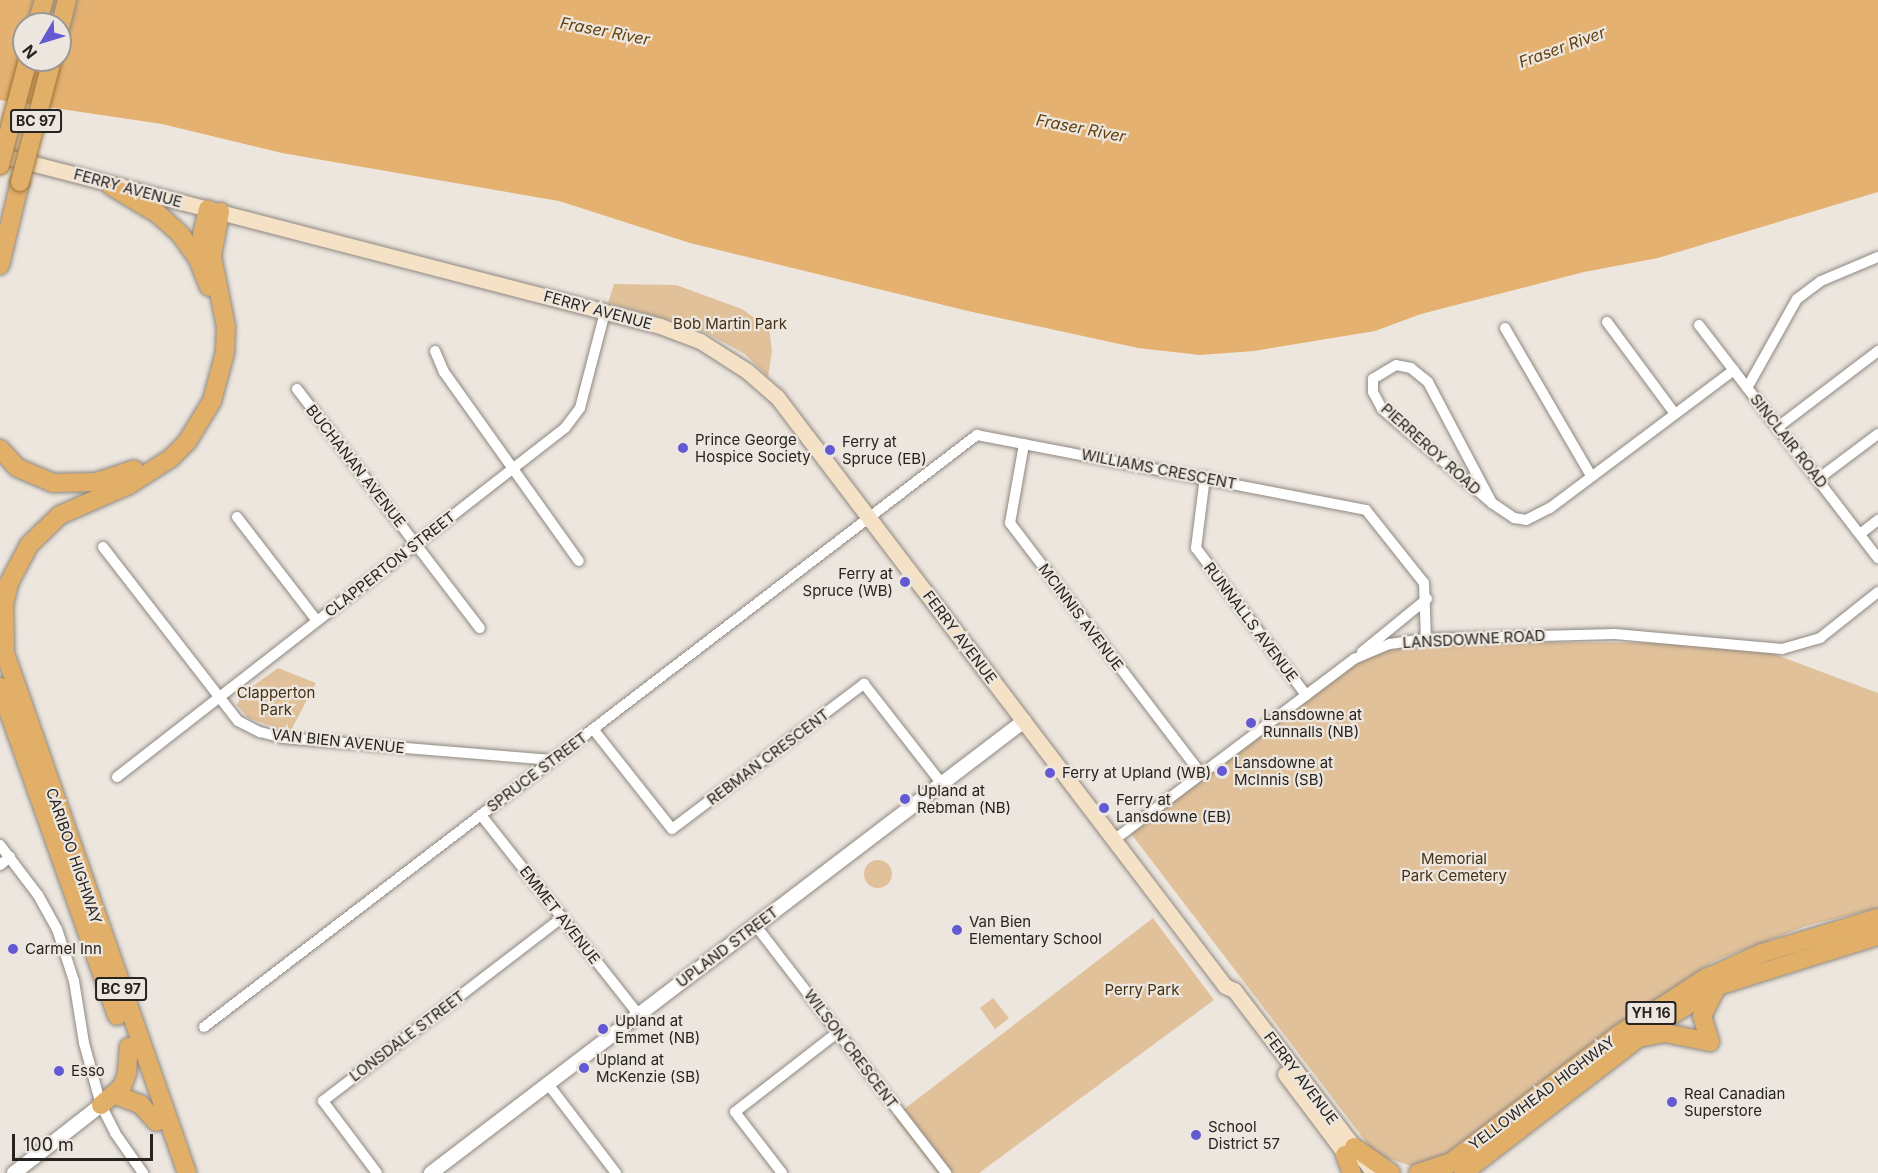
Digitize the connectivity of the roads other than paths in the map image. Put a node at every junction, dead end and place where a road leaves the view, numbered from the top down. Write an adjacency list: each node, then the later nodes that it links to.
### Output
1 (25, 72): 4 (highway, BC 97, bridge)
2 (49, 72): 9 (highway, BC 97, bridge)
3 (0, 155): 5 (main road, FERRY AVENUE)
4 (0, 165)
5 (111, 186): 6 (main road, FERRY AVENUE); 8 (highway)
6 (214, 211): 8 (highway); 10 (main road, FERRY AVENUE); 44 (highway)
7 (1878, 256): 17 (street)
8 (197, 257): 23 (highway)
9 (0, 265)
10 (605, 312): 24 (street, CLAPPERTON STREET); 30 (main road, FERRY AVENUE)
11 (1607, 322): 19 (street)
12 (1699, 325): 16 (street, SINCLAIR ROAD)
13 (1505, 328): 25 (street)
14 (435, 351): 24 (street)
15 (1878, 351): 20 (street)
16 (1734, 370): 17 (street, SINCLAIR ROAD); 19 (street, PIERREROY ROAD)
17 (1747, 388): 20 (street, SINCLAIR ROAD)
18 (297, 389): 33 (street, BUCHANAN AVENUE)
19 (1675, 414): 25 (street, PIERREROY ROAD)
20 (1778, 427): 27 (street, SINCLAIR ROAD)
21 (1878, 434): 27 (street)
22 (1024, 444): 26 (street, WILLIAMS CRESCENT); 30 (street, WILLIAMS CRESCENT); 51 (street, MCINNIS AVENUE)
23 (0, 449)
24 (514, 467): 33 (street, CLAPPERTON STREET); 36 (street)
25 (1591, 476): 28 (street, PIERREROY ROAD)
26 (1205, 477): 38 (street, WILLIAMS CRESCENT); 46 (street, RUNNALLS AVENUE)
27 (1818, 479): 32 (street, SINCLAIR ROAD)
28 (1492, 503): 28 (street, PIERREROY ROAD)
29 (237, 517): 39 (street)
30 (870, 519): 48 (main road, FERRY AVENUE); 49 (street, SPRUCE STREET)
31 (1878, 520): 32 (street)
32 (1860, 534): 35 (street, SINCLAIR ROAD)
33 (417, 544): 39 (street, CLAPPERTON STREET); 40 (street, BUCHANAN AVENUE)
34 (103, 547): 47 (street, VAN BIEN AVENUE)
35 (1878, 558)
36 (579, 561)
37 (1878, 592): 42 (street, LANSDOWNE ROAD)
38 (1427, 599): 42 (street, WILLIAMS CRESCENT); 43 (street)
39 (317, 621): 47 (street, CLAPPERTON STREET)
40 (480, 628)
41 (0, 639): 44 (highway, CARIBOO HIGHWAY / BC 97)
42 (1426, 639): 43 (street, LANSDOWNE ROAD)
43 (1354, 659): 46 (street, LANSDOWNE ROAD)
44 (6, 660): 77 (highway, CARIBOO HIGHWAY / BC 97)
45 (0, 687): 68 (highway, CARIBOO HIGHWAY / BC 97)
46 (1306, 695): 51 (street, LANSDOWNE ROAD)
47 (219, 697): 50 (street, VAN BIEN AVENUE); 52 (street, CLAPPERTON STREET)
48 (1024, 721): 53 (street, UPLAND STREET); 55 (main road, FERRY AVENUE)
49 (593, 729): 50 (street, SPRUCE STREET); 53 (street, REBMAN CRESCENT)
50 (552, 760): 54 (street, SPRUCE STREET)
51 (1201, 774): 55 (street, LANSDOWNE ROAD)
52 (117, 777)
53 (942, 784): 61 (street, UPLAND STREET)
54 (480, 815): 59 (street, EMMET AVENUE); 65 (street, SPRUCE STREET)
55 (1114, 840): 72 (main road, FERRY AVENUE)
56 (0, 845): 57 (street)
57 (10, 857): 58 (street); 70 (street)
58 (0, 865)
59 (563, 917): 64 (street, EMMET AVENUE); 78 (street, LONSDALE STREET)
60 (1878, 918): 73 (highway, YELLOWHEAD HIGHWAY / YH 16)
61 (756, 926): 64 (street, UPLAND STREET); 66 (street, WILSON CRESCENT)
62 (1878, 936): 63 (highway, YELLOWHEAD HIGHWAY / YH 16)
63 (1718, 986): 67 (highway, YELLOWHEAD HIGHWAY / YH 16); 67 (highway)
64 (639, 1015): 69 (street, UPLAND STREET)
65 (204, 1027)
66 (838, 1032): 81 (street); 82 (street, WILSON CRESCENT)
67 (1642, 1037): 73 (highway, YELLOWHEAD HIGHWAY / YH 16)
68 (129, 1047): 70 (highway); 71 (highway, CARIBOO HIGHWAY / BC 97)
69 (548, 1084): 79 (street, UPLAND STREET); 80 (street)
70 (109, 1100): 71 (highway); 74 (street); 75 (street)
71 (156, 1122): 76 (highway, CARIBOO HIGHWAY / BC 97)
72 (1350, 1151): 83 (highway); 84 (main road, FERRY AVENUE); 85 (main road, FERRY AVENUE); 86 (highway)
73 (1461, 1170): 87 (highway); 88 (highway, YELLOWHEAD HIGHWAY / YH 16)
74 (14, 1173)
75 (142, 1173)
76 (173, 1173)
77 (187, 1173)
78 (377, 1173)
79 (431, 1173)
80 (616, 1173)
81 (782, 1173)
82 (946, 1173)
83 (1352, 1173)
84 (1359, 1173)
85 (1374, 1173)
86 (1391, 1173)
87 (1418, 1173)
88 (1437, 1173)

